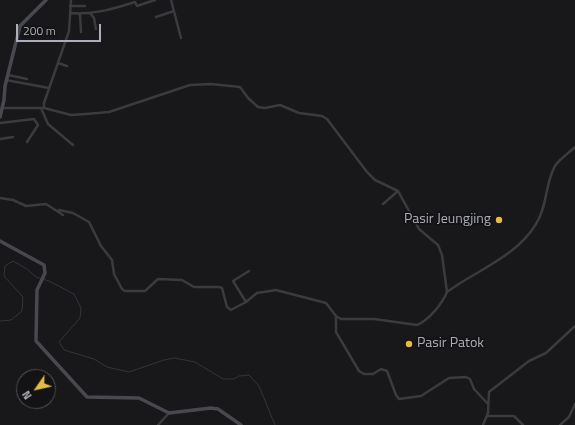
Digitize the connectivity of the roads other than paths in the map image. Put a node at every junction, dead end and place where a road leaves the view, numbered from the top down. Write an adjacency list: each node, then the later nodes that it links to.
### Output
1 (46, 0): 18 (street)
2 (71, 0): 6 (street)
3 (153, 0): 5 (street)
4 (171, 0): 8 (street)
5 (134, 1): 11 (street)
6 (70, 6): 7 (street); 9 (street)
7 (85, 6)
8 (174, 11): 12 (street); 15 (street)
9 (70, 13): 10 (street); 16 (street)
10 (80, 14): 11 (street); 14 (street)
11 (90, 14): 13 (street)
12 (156, 17)
13 (96, 29)
14 (81, 32)
15 (182, 38)
16 (58, 64): 17 (street); 21 (street)
17 (67, 66)
18 (7, 75): 19 (street); 20 (street)
19 (27, 79)
20 (6, 80): 21 (street); 22 (street)
21 (50, 88): 23 (street)
22 (3, 108): 23 (street); 24 (street)
23 (43, 108): 29 (street); 31 (street)
24 (0, 117)
25 (0, 123): 28 (street)
26 (13, 137): 27 (street)
27 (0, 139)
28 (27, 142)
29 (73, 145)
30 (575, 147): 38 (street)
31 (398, 191): 33 (street); 38 (street)
32 (0, 198): 34 (street)
33 (383, 204)
34 (59, 210): 35 (street); 39 (street)
35 (63, 215)
36 (0, 241): 44 (street)
37 (249, 271): 39 (street)
38 (447, 292): 40 (street)
39 (246, 302): 40 (street)
40 (336, 316): 42 (street)
41 (575, 326): 42 (street)
42 (488, 404): 45 (street)
43 (575, 404): 50 (street)
44 (169, 413): 46 (street); 47 (street)
45 (488, 416): 48 (street); 49 (street)
46 (158, 425)
47 (241, 425)
48 (483, 425)
49 (523, 425)
50 (560, 425)

